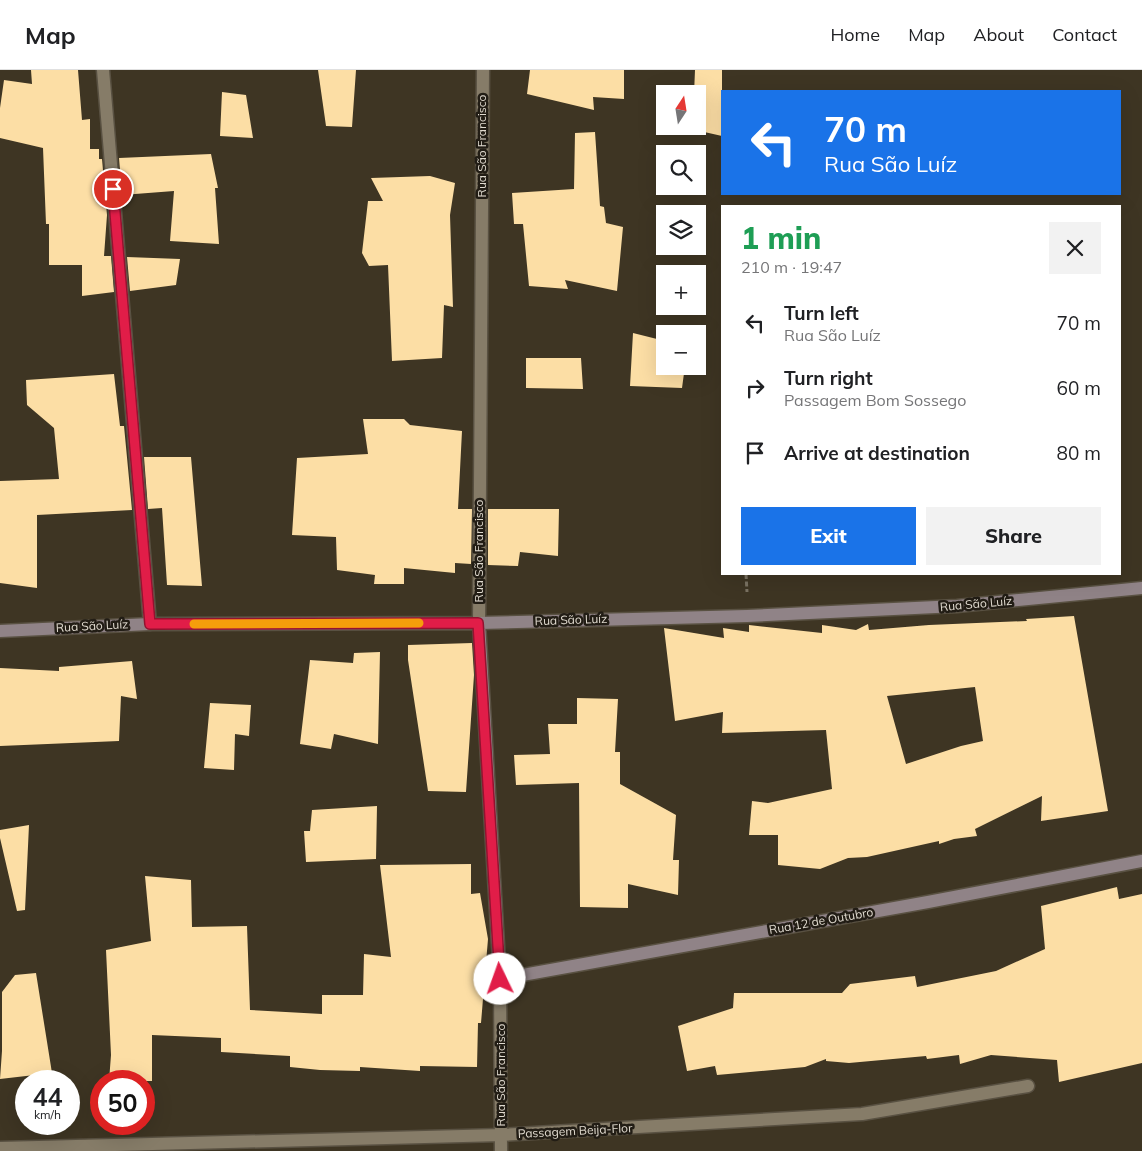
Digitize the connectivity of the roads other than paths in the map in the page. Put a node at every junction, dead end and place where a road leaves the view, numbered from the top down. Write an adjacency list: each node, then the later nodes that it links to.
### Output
1 (103, 70): 5 (street)
2 (482, 70): 4 (street, Rua São Francisco)
3 (1142, 588): 4 (main road, Rua São Luíz)
4 (478, 623): 5 (main road, Rua São Luíz); 8 (main road, Rua São Francisco)
5 (150, 624): 6 (main road, Rua São Luíz)
6 (0, 631)
7 (1142, 861): 8 (main road, Rua 12 de Outubro)
8 (500, 979): 10 (street, Rua São Francisco)
9 (1028, 1086): 10 (street, Passagem Beija-Flor)
10 (501, 1135): 11 (street, Passagem Beija-Flor); 12 (street, Rua São Francisco)
11 (0, 1148)
12 (501, 1151)

